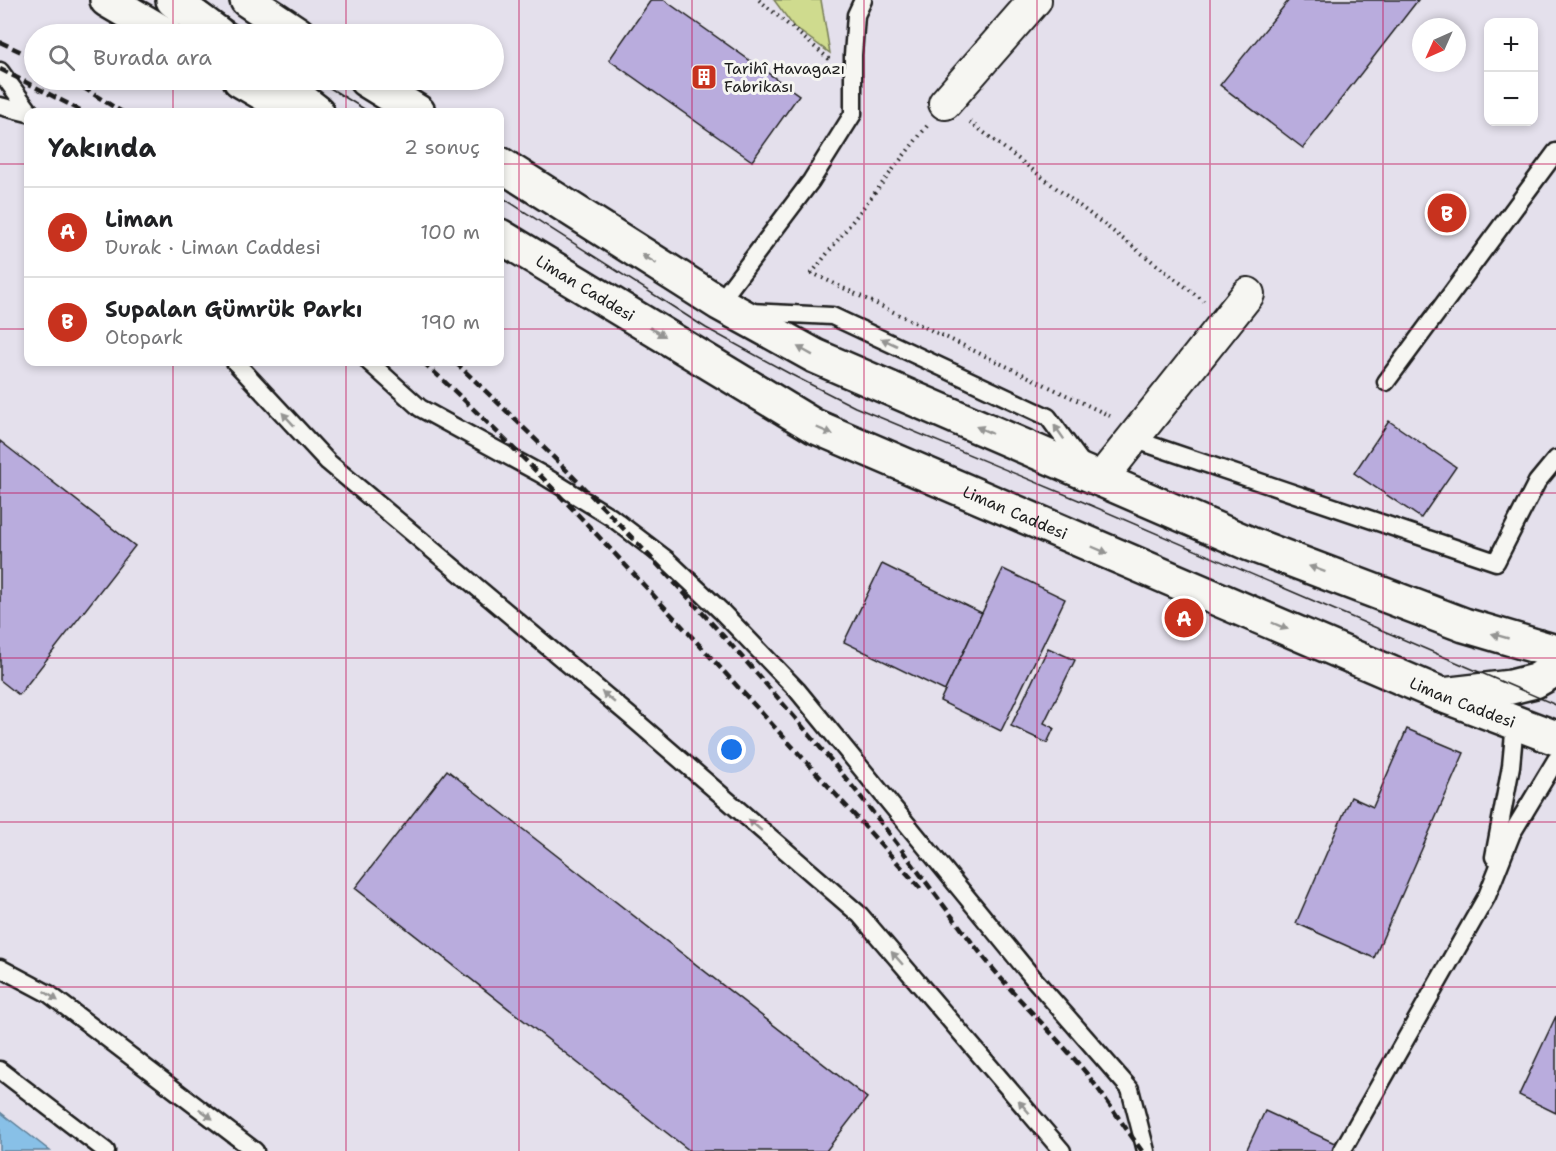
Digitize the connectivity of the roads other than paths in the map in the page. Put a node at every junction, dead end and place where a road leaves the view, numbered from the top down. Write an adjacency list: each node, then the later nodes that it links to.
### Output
1 (107, 0): 6 (main road)
2 (173, 0): 7 (main road)
3 (247, 0): 8 (main road)
4 (863, 0): 24 (lane)
5 (1035, 0): 13 (street)
6 (148, 24)
7 (205, 24)
8 (283, 24)
9 (0, 71): 15 (lane)
10 (257, 90): 16 (main road)
11 (289, 90): 17 (main road)
12 (382, 90): 18 (main road)
13 (945, 103)
14 (0, 106): 19 (lane)
15 (26, 108)
16 (288, 108)
17 (312, 108)
18 (412, 108)
19 (24, 112)
20 (1556, 152): 27 (lane)
21 (504, 167): 24 (main road, one-way to 21)
22 (504, 238): 33 (main road, Liman Caddesi, one-way to 33)
23 (1248, 294): 28 (street)
24 (727, 307): 30 (main road, one-way to 24); 30 (lane, one-way to 24)
25 (240, 366): 42 (lane, one-way to 25)
26 (373, 366): 43 (lane)
27 (1386, 382)
28 (1123, 429): 29 (lane); 30 (street)
29 (1556, 459)
30 (1098, 479): 31 (main road, one-way to 30)
31 (1556, 652)
32 (1556, 669): 33 (main road)
33 (1442, 695): 34 (main road, Liman Caddesi)
34 (1515, 723): 35 (main road, Liman Caddesi); 37 (lane)
35 (1556, 738)
36 (1556, 760): 37 (lane)
37 (1487, 897): 44 (lane)
38 (0, 968): 41 (lane, one-way to 41)
39 (0, 1070): 40 (lane)
40 (106, 1151)
41 (255, 1151)
42 (1062, 1151)
43 (1146, 1151)
44 (1341, 1151)

